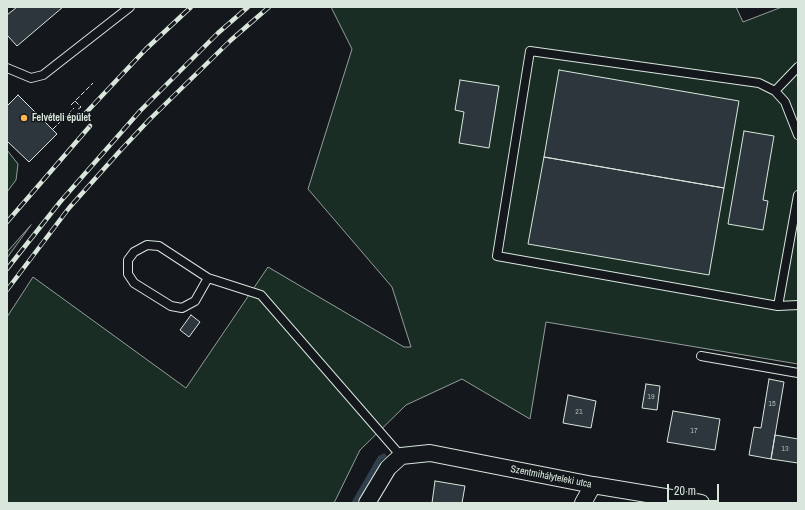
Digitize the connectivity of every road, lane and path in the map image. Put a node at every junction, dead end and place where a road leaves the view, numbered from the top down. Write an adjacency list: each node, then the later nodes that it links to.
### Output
1 (130, 7): 2 (lane)
2 (7, 68)
3 (798, 68): 4 (lane)
4 (774, 91): 5 (lane); 9 (lane)
5 (798, 135)
6 (798, 195): 9 (lane)
7 (208, 278): 7 (lane); 12 (lane)
8 (798, 305): 9 (lane)
9 (778, 306)
10 (701, 356): 11 (lane)
11 (798, 373)
12 (401, 456): 13 (street, Szentmihályteleki utca); 14 (street)
13 (593, 485): 15 (street); 16 (street, Szentmihályteleki utca)
14 (367, 503)
15 (583, 503)
16 (701, 503)

